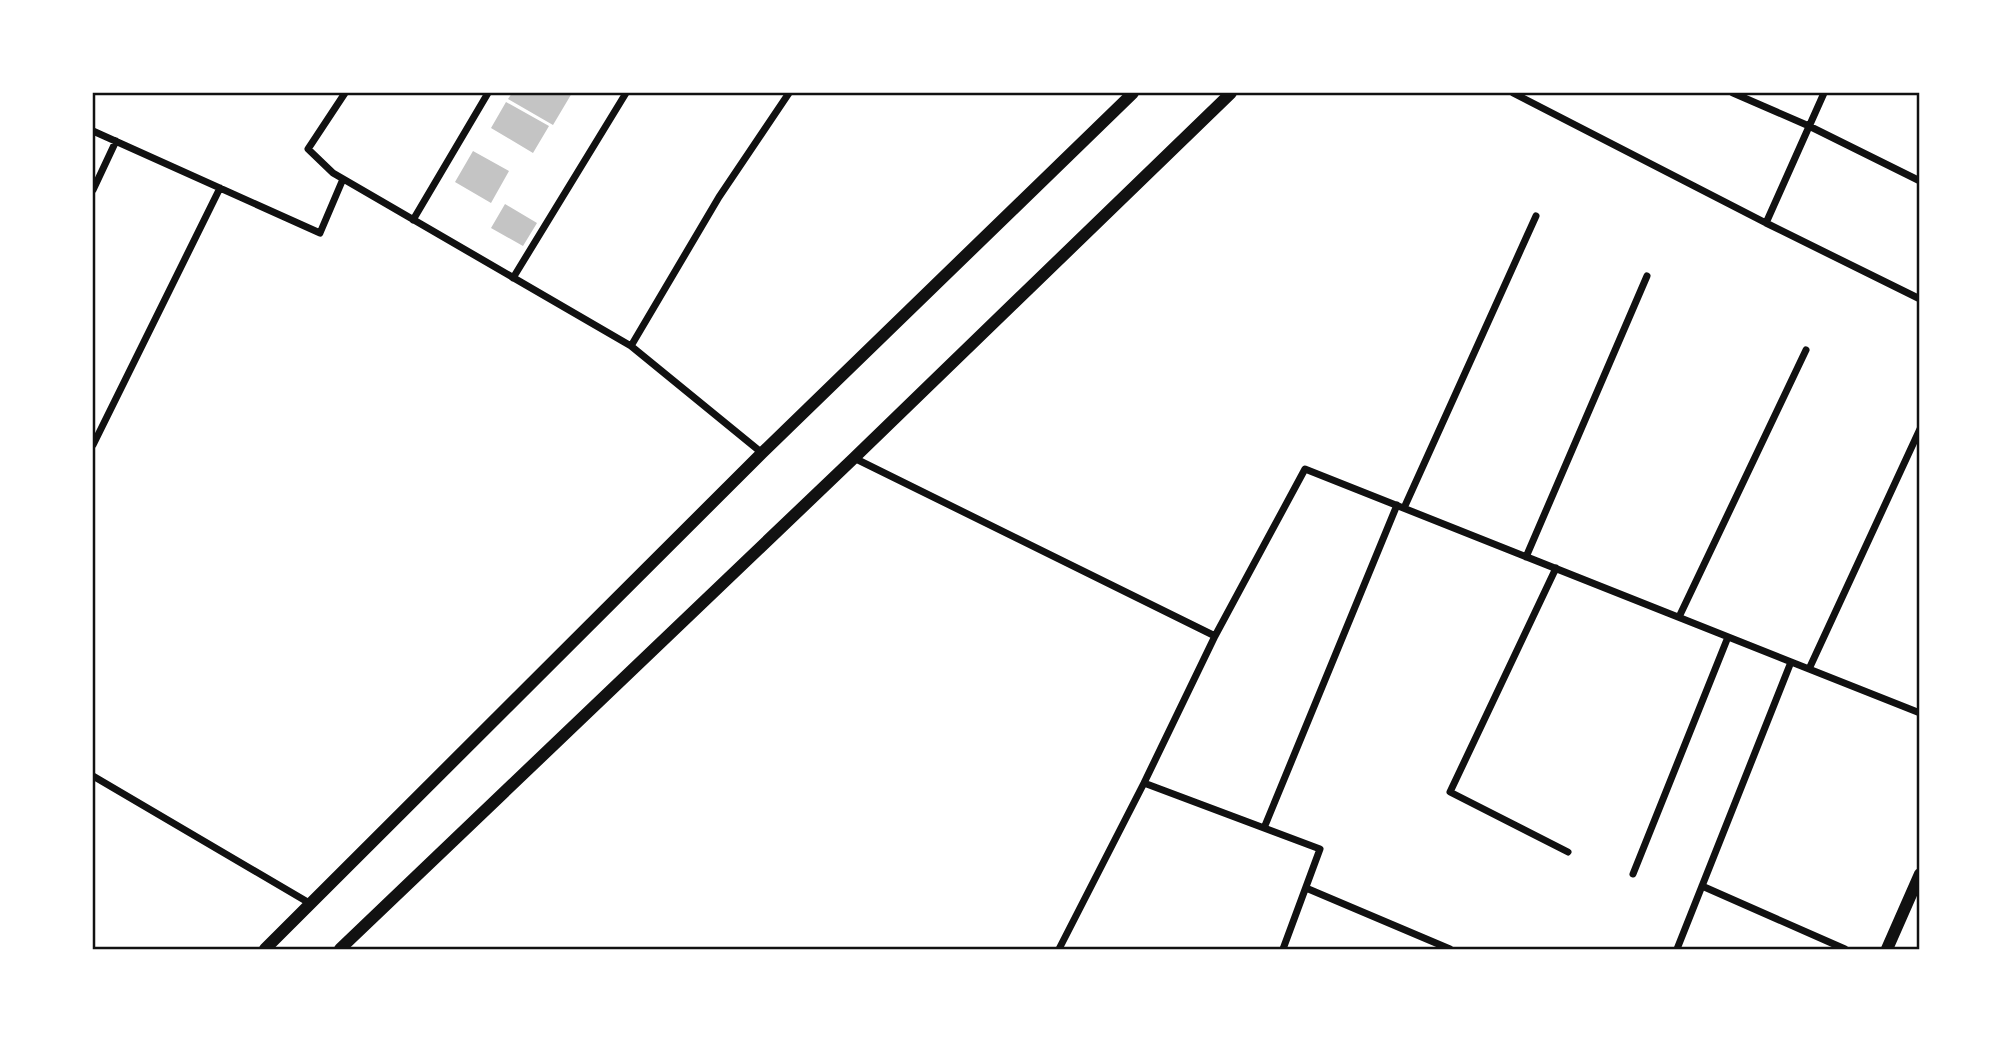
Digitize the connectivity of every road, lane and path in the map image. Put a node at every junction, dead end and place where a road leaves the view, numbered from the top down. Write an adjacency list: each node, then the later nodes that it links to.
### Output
1 (345, 93): 13 (street)
2 (488, 93): 18 (street)
3 (626, 93): 21 (street)
4 (789, 93): 23 (street)
5 (1231, 93): 28 (street)
6 (1513, 93): 19 (street)
7 (1733, 93): 10 (street)
8 (1824, 93): 10 (street)
9 (1131, 94): 27 (street)
10 (1809, 126): 14 (street); 19 (street)
11 (93, 131): 12 (street)
12 (116, 141): 15 (street); 16 (street)
13 (343, 179): 15 (street); 18 (street)
14 (1920, 181)
15 (220, 188): 26 (street)
16 (93, 190)
17 (1536, 216): 29 (street)
18 (413, 220): 21 (street)
19 (1766, 223): 22 (street)
20 (1647, 276): 30 (street)
21 (513, 278): 23 (street)
22 (1920, 299)
23 (631, 346): 27 (street)
24 (1806, 350): 32 (street)
25 (1920, 429): 36 (street)
26 (93, 445)
27 (762, 453): 46 (street)
28 (854, 458): 33 (street); 48 (street)
29 (1400, 507): 30 (street); 33 (street); 40 (street)
30 (1526, 556): 31 (street)
31 (1556, 568): 32 (street); 41 (street)
32 (1679, 617): 34 (street)
33 (1215, 636): 39 (street)
34 (1728, 637): 35 (street); 42 (street)
35 (1791, 662): 36 (street); 44 (street)
36 (1809, 669): 37 (street)
37 (1920, 713)
38 (93, 776): 46 (street)
39 (1144, 783): 40 (street); 49 (street)
40 (1264, 828): 45 (street)
41 (1569, 852)
42 (1633, 874)
43 (1920, 874): 54 (street)
44 (1702, 886): 52 (street); 53 (street)
45 (1306, 888): 50 (street); 51 (street)
46 (312, 904): 47 (street)
47 (265, 949)
48 (340, 949)
49 (1059, 949)
50 (1283, 949)
51 (1450, 949)
52 (1677, 949)
53 (1845, 949)
54 (1888, 949)

